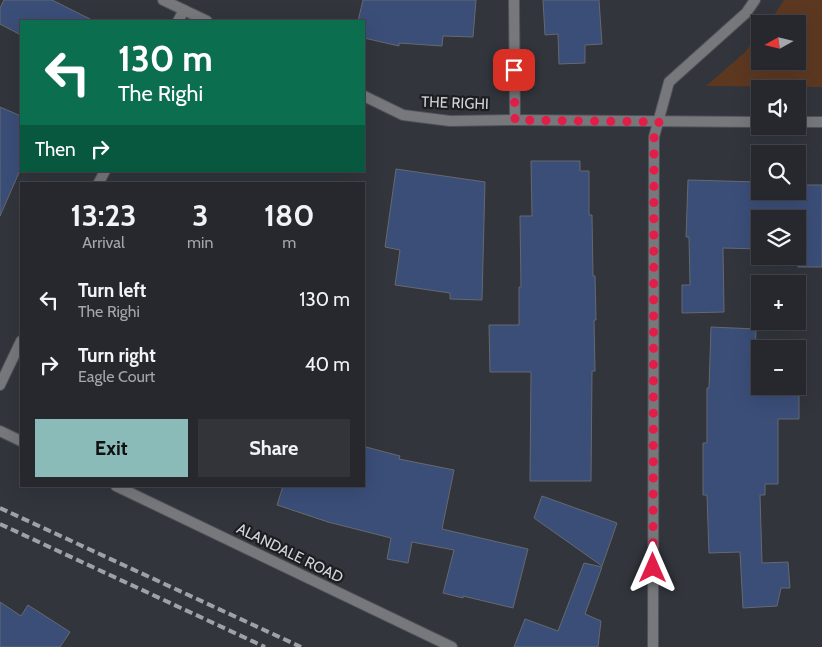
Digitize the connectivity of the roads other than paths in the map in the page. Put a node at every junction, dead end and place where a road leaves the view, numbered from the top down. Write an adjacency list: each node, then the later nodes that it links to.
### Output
1 (163, 0): 4 (street)
2 (514, 0): 8 (street)
3 (755, 0): 9 (street)
4 (184, 10): 5 (street); 6 (street)
5 (179, 20)
6 (204, 20)
7 (365, 96): 8 (street, THE RIGHI)
8 (515, 120): 9 (street, THE RIGHI)
9 (659, 122): 10 (street, THE RIGHI); 19 (street)
10 (751, 122)
11 (806, 122): 12 (street)
12 (822, 122)
13 (20, 344): 14 (street)
14 (0, 385)
15 (0, 431): 16 (street)
16 (20, 441)
17 (118, 487): 18 (street, ALANDALE ROAD)
18 (452, 647)
19 (653, 647)

